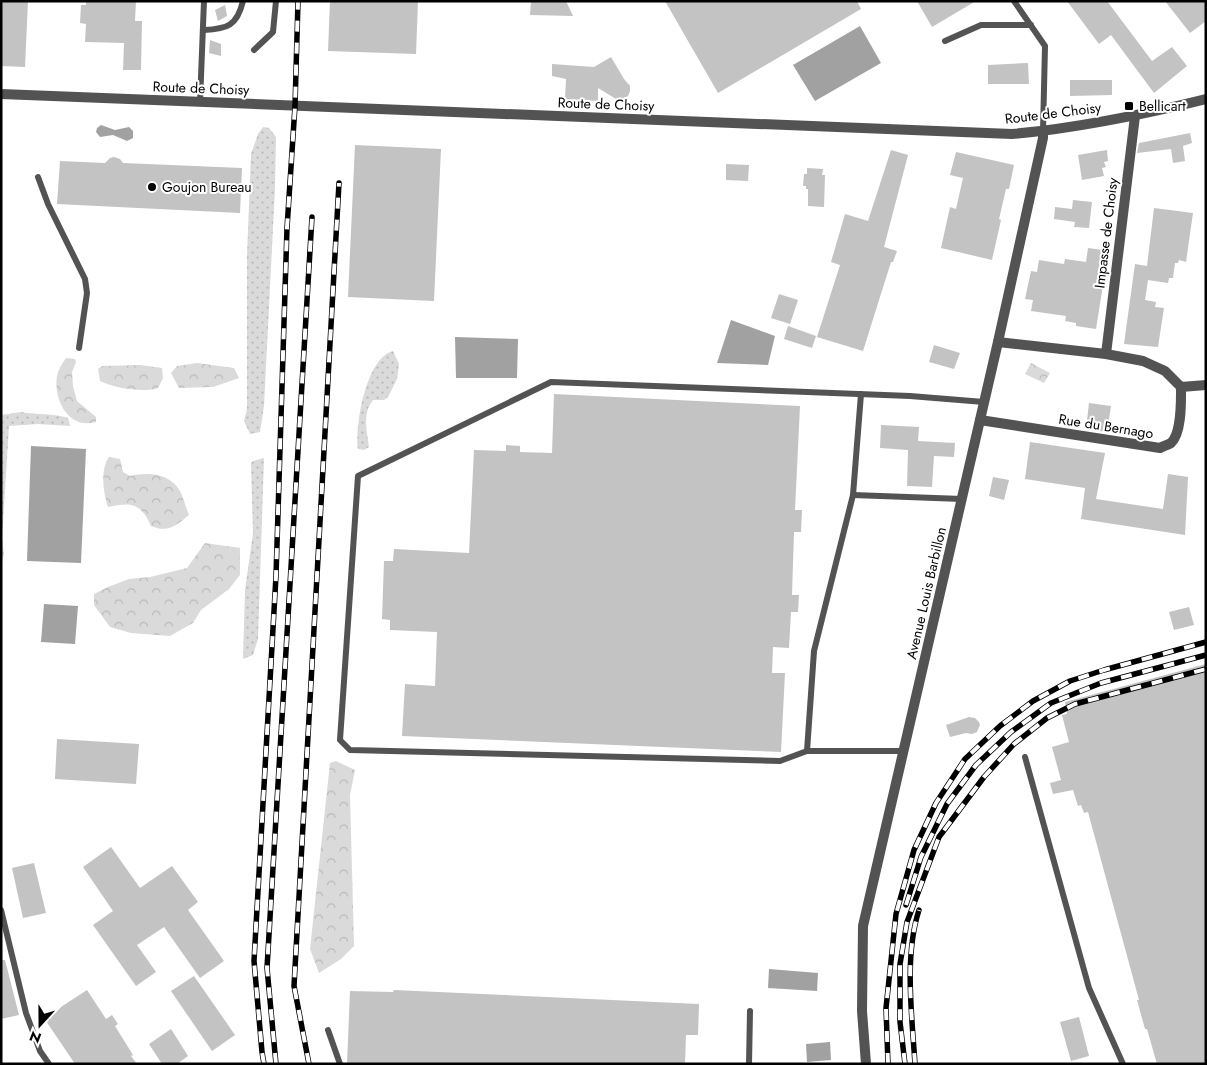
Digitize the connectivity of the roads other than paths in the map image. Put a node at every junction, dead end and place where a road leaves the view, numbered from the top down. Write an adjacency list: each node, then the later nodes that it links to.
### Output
1 (204, 1): 6 (lane)
2 (243, 1): 6 (lane)
3 (276, 1): 8 (lane)
4 (1014, 1): 5 (lane)
5 (1031, 25): 7 (lane); 13 (lane)
6 (204, 30): 11 (lane)
7 (945, 41)
8 (254, 50)
9 (1, 94): 11 (street, Route de Choisy)
10 (1206, 99): 12 (street, Route de Choisy)
11 (200, 102): 13 (street, Route de Choisy)
12 (1135, 116): 13 (street, Route de Choisy); 17 (street, Impasse de Choisy)
13 (1043, 131): 15 (street, Avenue Louis Barbillon)
14 (38, 177): 16 (lane)
15 (998, 342): 17 (street); 21 (street, Avenue Louis Barbillon)
16 (79, 348)
17 (1106, 354): 19 (street)
18 (1206, 385): 19 (street)
19 (1181, 387): 22 (street, Rue du Bernago)
20 (861, 394): 21 (lane); 23 (lane); 25 (lane)
21 (984, 402): 22 (street, Avenue Louis Barbillon)
22 (980, 420): 24 (street, Avenue Louis Barbillon)
23 (853, 495): 24 (lane); 25 (lane)
24 (962, 499): 26 (street, Avenue Louis Barbillon)
25 (807, 750): 26 (lane)
26 (904, 751): 34 (street, Avenue Louis Barbillon)
27 (1024, 757): 35 (lane)
28 (1, 910): 31 (lane)
29 (750, 1011): 33 (lane)
30 (328, 1030): 32 (lane)
31 (49, 1064)
32 (340, 1064)
33 (749, 1064)
34 (866, 1064)
35 (1123, 1064)

